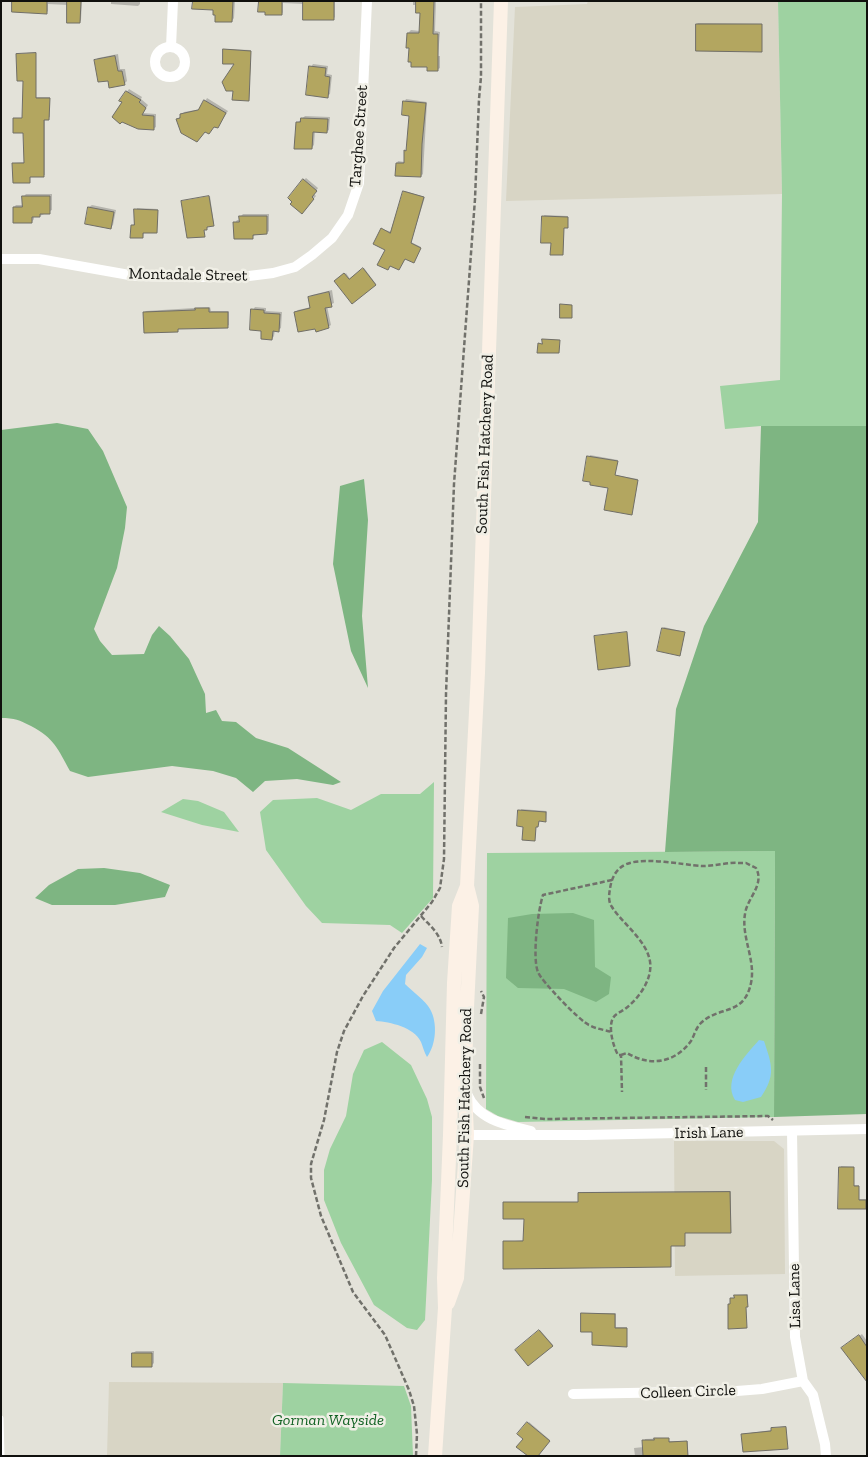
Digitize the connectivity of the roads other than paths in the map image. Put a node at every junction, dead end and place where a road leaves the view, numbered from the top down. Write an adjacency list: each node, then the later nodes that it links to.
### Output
1 (172, 1): 4 (street)
2 (367, 1): 5 (street, Targhee Street)
3 (501, 1): 7 (main road, South Fish Hatchery Road)
4 (171, 47)
5 (312, 256): 6 (street, Montadale Street)
6 (1, 259)
7 (467, 886): 8 (main road, South Fish Hatchery Road); 11 (main road, South Fish Hatchery Road)
8 (465, 1092): 12 (main road, South Fish Hatchery Road); 13 (street, Irish Lane)
9 (867, 1129): 10 (street, Irish Lane)
10 (792, 1131): 13 (street, Irish Lane); 15 (street, Lisa Lane)
11 (450, 1135): 12 (street, Irish Lane); 14 (main road, South Fish Hatchery Road)
12 (467, 1135): 13 (street, Irish Lane); 14 (main road, South Fish Hatchery Road)
13 (552, 1135)
14 (446, 1308): 20 (main road, South Fish Hatchery Road)
15 (802, 1381): 16 (street, Colleen Circle); 21 (street, Lisa Lane)
16 (573, 1394)
17 (1, 1418): 18 (lane)
18 (1, 1444): 19 (lane)
19 (2, 1456)
20 (435, 1456)
21 (826, 1456)

